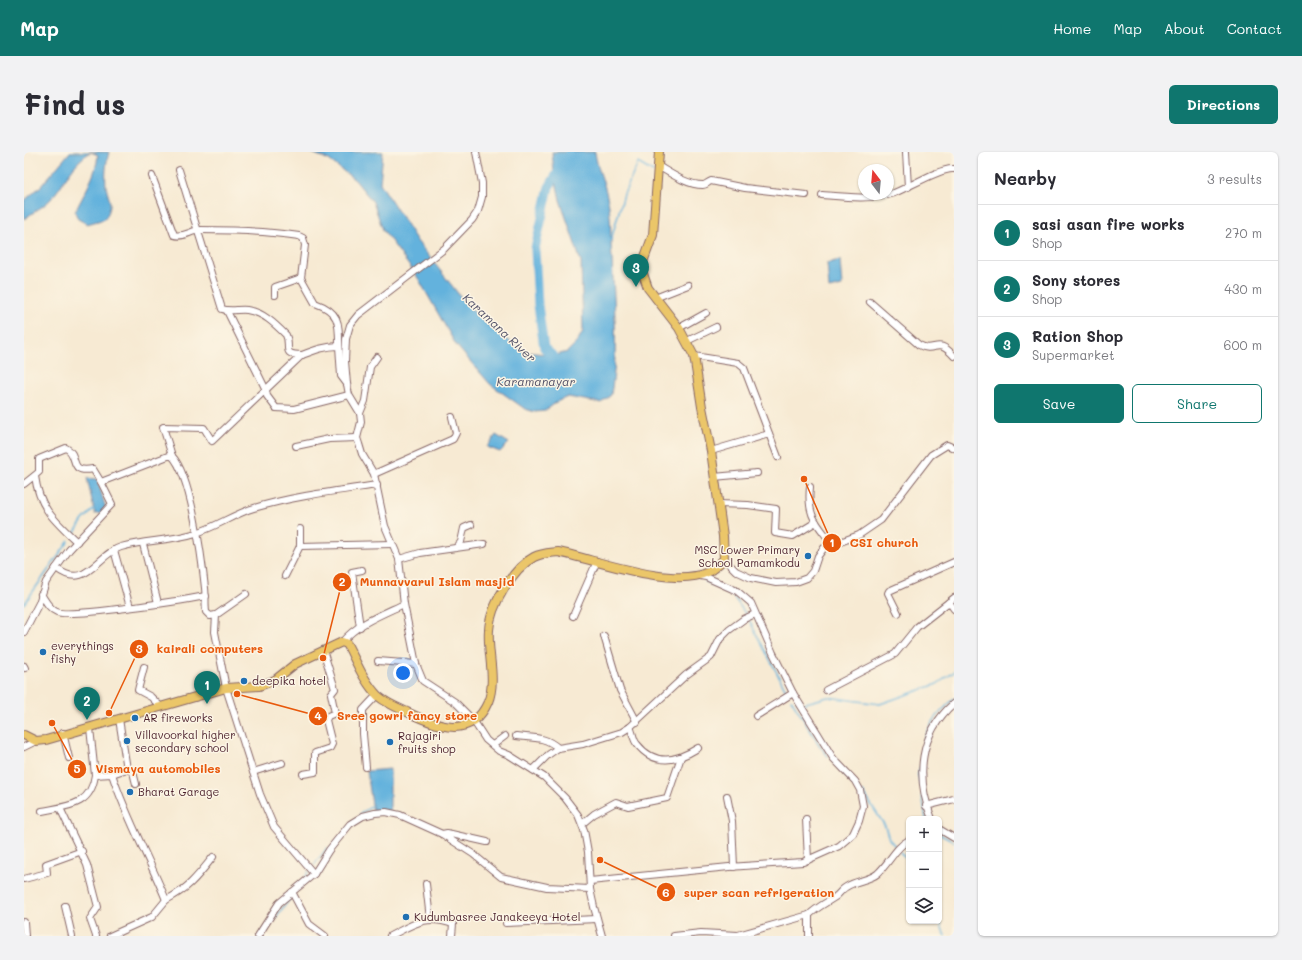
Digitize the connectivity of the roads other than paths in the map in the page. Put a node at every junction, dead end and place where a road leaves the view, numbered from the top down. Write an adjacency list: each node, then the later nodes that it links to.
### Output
1 (476, 152): 27 (street)
2 (659, 152): 4 (main road)
3 (906, 152): 8 (street)
4 (658, 166): 10 (street); 15 (main road)
5 (954, 168): 8 (street)
6 (179, 170): 11 (street)
7 (152, 176): 11 (street)
8 (908, 187): 9 (street)
9 (822, 194)
10 (806, 196)
11 (198, 230): 12 (street); 17 (street)
12 (301, 278): 14 (street); 22 (street)
13 (688, 285): 15 (street)
14 (275, 295)
15 (655, 298): 20 (main road)
16 (870, 302): 25 (street)
17 (227, 311): 23 (street); 28 (street)
18 (706, 313): 20 (street)
19 (716, 327): 21 (street)
20 (679, 328): 21 (main road)
21 (687, 341): 24 (main road)
22 (339, 346): 23 (street); 27 (street)
23 (302, 355): 28 (street)
24 (694, 356): 32 (street); 36 (main road)
25 (954, 356)
26 (377, 357): 30 (street)
27 (347, 384): 29 (street)
28 (266, 390): 29 (street); 37 (street)
29 (349, 395): 30 (street)
30 (360, 413): 33 (street)
31 (452, 417): 40 (street)
32 (769, 434): 36 (street); 38 (street)
33 (357, 438): 34 (street); 40 (street)
34 (296, 446)
35 (954, 448): 56 (street)
36 (711, 451): 42 (main road)
37 (172, 456): 43 (street); 51 (street)
38 (778, 457)
39 (757, 473): 42 (street)
40 (374, 474): 45 (street)
41 (35, 476): 43 (street); 44 (street); 52 (street)
42 (714, 477): 47 (main road)
43 (101, 482): 52 (street)
44 (24, 484)
45 (377, 485): 51 (street); 54 (street)
46 (810, 486): 48 (street)
47 (718, 504): 48 (street); 60 (main road)
48 (816, 522): 56 (street)
49 (471, 525): 58 (street)
50 (300, 529): 57 (street)
51 (197, 533): 53 (street); 70 (street)
52 (77, 542): 64 (street)
53 (143, 544): 59 (street); 72 (street)
54 (392, 544): 57 (street); 61 (street)
55 (484, 544): 58 (street)
56 (833, 545): 60 (street)
57 (300, 546): 66 (street)
58 (456, 548): 61 (street)
59 (114, 550): 64 (street); 74 (street)
60 (724, 558): 67 (main road)
61 (399, 559): 73 (street)
62 (596, 561): 67 (main road); 79 (street); 96 (main road)
63 (954, 562): 76 (street)
64 (56, 568): 68 (street)
65 (362, 570): 80 (street)
66 (285, 576)
67 (694, 576): 77 (street)
68 (41, 594): 74 (street); 81 (street)
69 (246, 594): 78 (street)
70 (206, 596): 72 (street); 78 (street)
71 (952, 600): 75 (street); 89 (street)
72 (158, 603): 74 (street)
73 (404, 604): 80 (street); 86 (street)
74 (130, 607)
75 (954, 609)
76 (898, 612)
77 (755, 614): 90 (street); 97 (street)
78 (216, 615): 88 (street)
79 (573, 616)
80 (360, 626): 83 (street)
81 (24, 632)
82 (604, 636): 97 (street)
83 (342, 642): 84 (main road); 91 (main road)
84 (323, 650): 88 (main road); 118 (street)
85 (378, 661): 86 (street)
86 (416, 664): 96 (street)
87 (144, 667): 93 (street)
88 (226, 688): 93 (main road); 115 (street)
89 (826, 690)
90 (794, 693): 94 (street); 135 (street)
91 (377, 694): 96 (main road); 112 (street)
92 (954, 703): 122 (street)
93 (161, 707): 95 (main road)
94 (756, 716)
95 (119, 719): 99 (main road); 113 (street)
96 (473, 720): 105 (street)
97 (637, 722): 98 (street)
98 (630, 727): 107 (street); 109 (street)
99 (90, 728): 100 (main road); 116 (street)
100 (63, 734): 104 (main road); 110 (street)
101 (24, 735): 104 (main road)
102 (505, 736): 105 (street)
103 (516, 736): 107 (street)
104 (36, 741): 106 (street)
105 (493, 745): 114 (street)
106 (24, 747)
107 (558, 748): 114 (street)
108 (698, 748): 109 (street)
109 (681, 757): 127 (street)
110 (69, 758)
111 (282, 763): 115 (street)
112 (366, 766)
113 (127, 769): 117 (street); 119 (street)
114 (533, 770): 127 (street)
115 (253, 772): 137 (street)
116 (95, 774): 117 (street); 123 (street)
117 (112, 774): 143 (street)
118 (302, 774)
119 (136, 784)
120 (727, 796): 136 (street)
121 (954, 798): 122 (street)
122 (926, 806): 125 (street)
123 (60, 808): 124 (street); 133 (street)
124 (42, 811)
125 (931, 816)
126 (806, 819): 135 (street)
127 (582, 824): 139 (street)
128 (942, 832): 130 (street)
129 (442, 834): 131 (street); 137 (street); 141 (street)
130 (954, 838)
131 (487, 842)
132 (906, 842): 145 (street)
133 (82, 852): 138 (street); 152 (street)
134 (213, 856): 143 (street)
135 (808, 860): 136 (street)
136 (734, 867): 139 (street)
137 (314, 874): 142 (street)
138 (24, 879)
139 (590, 881): 141 (street)
140 (426, 884): 146 (street)
141 (590, 889): 147 (street)
142 (294, 894): 154 (street); 155 (street)
143 (166, 900): 153 (street)
144 (65, 906): 151 (street)
145 (810, 914): 160 (street); 161 (street)
146 (430, 919): 156 (street); 157 (street)
147 (597, 919): 149 (street); 158 (street)
148 (24, 922): 150 (street)
149 (506, 923)
150 (25, 936)
151 (72, 936)
152 (96, 936)
153 (110, 936)
154 (258, 936)
155 (325, 936)
156 (390, 936)
157 (452, 936)
158 (602, 936)
159 (674, 936): 160 (street)
160 (738, 936)
161 (809, 936)

